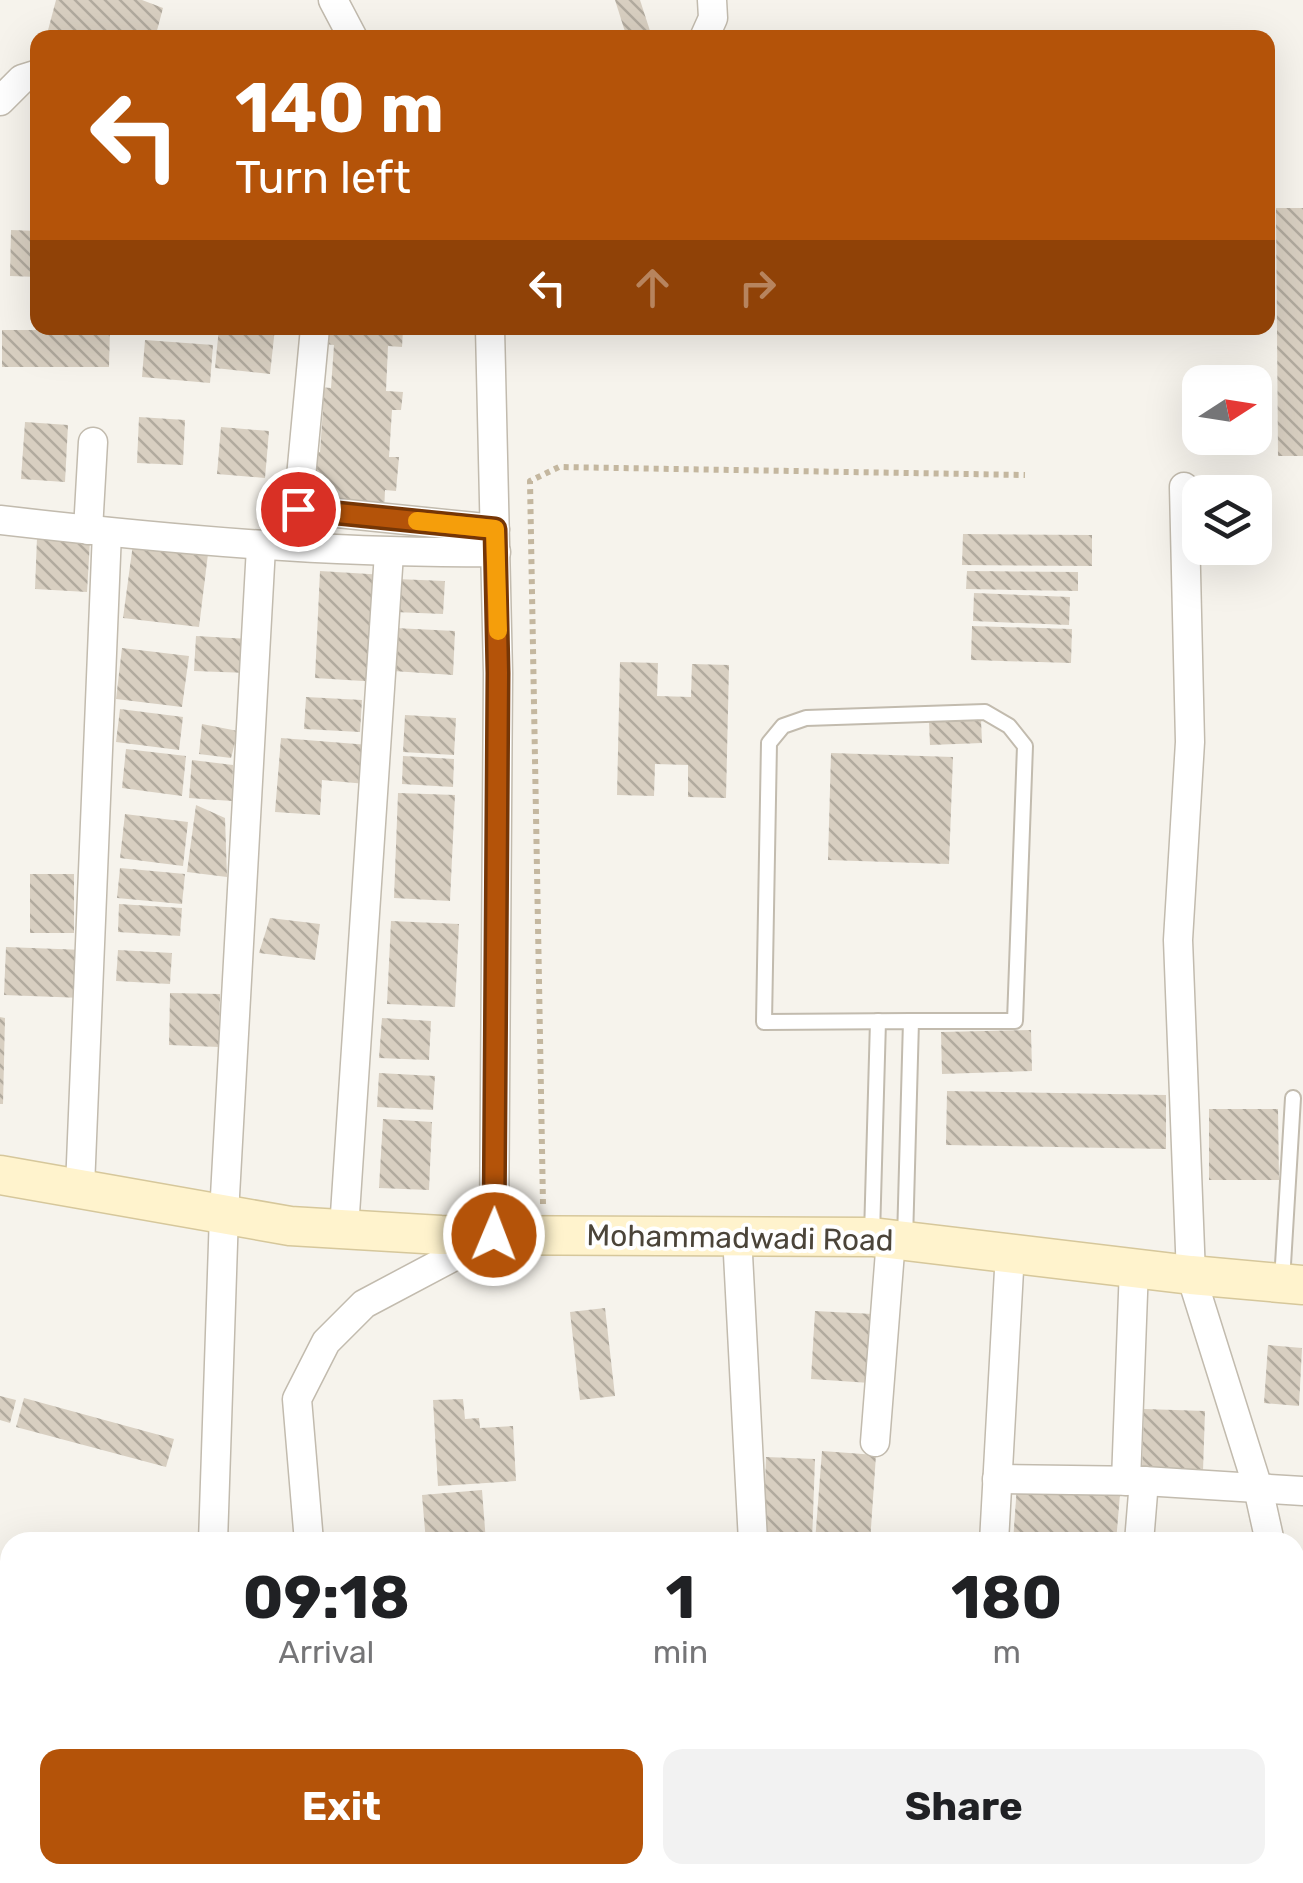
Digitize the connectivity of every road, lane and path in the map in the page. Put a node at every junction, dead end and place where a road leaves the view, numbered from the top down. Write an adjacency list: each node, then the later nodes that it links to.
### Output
1 (334, 0): 3 (street)
2 (712, 0): 4 (street)
3 (348, 30)
4 (708, 30)
5 (30, 76): 6 (street)
6 (0, 102)
7 (314, 335): 13 (street)
8 (490, 335): 13 (street)
9 (93, 442): 12 (street)
10 (1025, 476): 26 (path)
11 (0, 520): 12 (street)
12 (98, 531): 14 (street); 21 (street)
13 (496, 541): 15 (street); 25 (street)
14 (261, 546): 15 (street); 22 (street)
15 (389, 553): 23 (street)
16 (1186, 565): 30 (street)
17 (878, 1020): 18 (lane); 18 (lane); 27 (lane)
18 (911, 1021): 27 (lane)
19 (1293, 1098): 31 (lane)
20 (0, 1175): 21 (main road, Mohammadwadi Road)
21 (80, 1188): 22 (main road, Mohammadwadi Road)
22 (224, 1214): 23 (main road, Mohammadwadi Road); 37 (street)
23 (344, 1229): 25 (main road, Mohammadwadi Road)
24 (737, 1234): 26 (main road, Mohammadwadi Road); 27 (main road, Mohammadwadi Road); 39 (street)
25 (494, 1235): 26 (main road, Mohammadwadi Road); 38 (street)
26 (543, 1235)
27 (889, 1239): 28 (main road, Mohammadwadi Road); 32 (street)
28 (1010, 1252): 29 (main road, Mohammadwadi Road); 33 (street)
29 (1134, 1267): 30 (main road, Mohammadwadi Road); 34 (street)
30 (1191, 1275): 31 (main road, Mohammadwadi Road); 35 (street)
31 (1292, 1284)
32 (875, 1442)
33 (997, 1479): 34 (street); 40 (street)
34 (1135, 1481): 35 (street); 41 (street)
35 (1258, 1488): 36 (street); 42 (street)
36 (1303, 1492)
37 (213, 1532)
38 (309, 1532)
39 (752, 1532)
40 (994, 1532)
41 (1138, 1532)
42 (1268, 1532)

